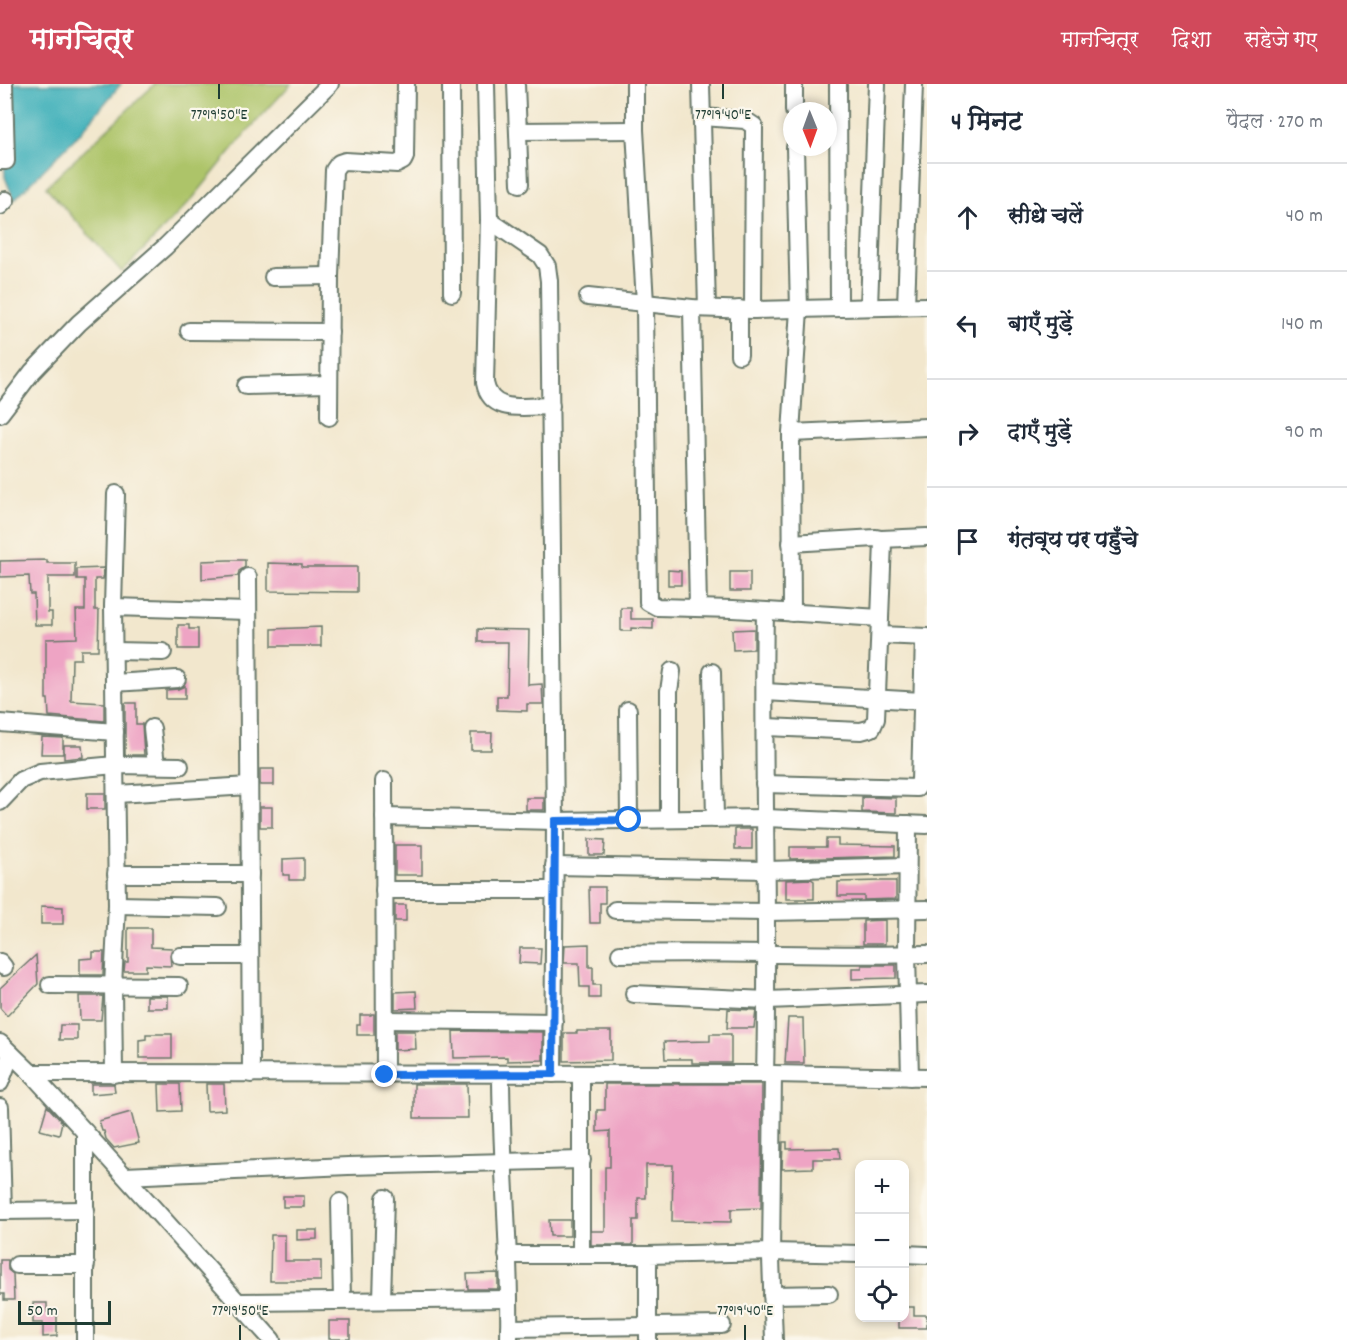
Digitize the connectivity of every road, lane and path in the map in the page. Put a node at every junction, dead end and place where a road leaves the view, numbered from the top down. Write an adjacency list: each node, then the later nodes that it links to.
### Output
1 (4, 84): 18 (street)
2 (330, 84): 39 (street)
3 (406, 84): 21 (street)
4 (451, 84): 23 (street)
5 (486, 84): 20 (street)
6 (516, 84): 16 (street)
7 (635, 84): 15 (street)
8 (701, 84): 14 (street)
9 (794, 84): 13 (street)
10 (838, 84): 30 (street)
11 (877, 84): 28 (street)
12 (914, 84): 26 (street)
13 (794, 102)
14 (702, 117): 29 (street); 32 (street)
15 (635, 130): 16 (street); 25 (street)
16 (518, 131): 19 (street)
17 (795, 156): 31 (street)
18 (0, 161)
19 (520, 184)
20 (489, 220): 38 (street); 38 (street)
21 (330, 276): 22 (street); 34 (street)
22 (273, 277)
23 (452, 293)
24 (588, 297): 25 (street)
25 (645, 303): 29 (street); 49 (street)
26 (906, 306): 27 (street); 28 (street)
27 (927, 306)
28 (869, 307): 30 (street)
29 (700, 308): 32 (street); 49 (street)
30 (839, 308): 31 (street)
31 (799, 309): 32 (street); 42 (street)
32 (746, 310): 35 (street)
33 (189, 331): 34 (street)
34 (330, 332): 36 (street)
35 (740, 355)
36 (329, 384): 37 (street); 40 (street)
37 (246, 386)
38 (551, 406): 84 (street)
39 (0, 414)
40 (330, 417)
41 (927, 427): 42 (street)
42 (791, 433): 46 (street)
43 (116, 495): 48 (street)
44 (927, 537): 45 (street)
45 (881, 539): 46 (street); 53 (street)
46 (791, 543): 52 (street)
47 (248, 577): 50 (street)
48 (113, 607): 50 (street); 56 (street)
49 (698, 608): 51 (street)
50 (248, 611): 75 (street)
51 (765, 611): 52 (street); 62 (street)
52 (792, 614): 53 (street)
53 (880, 618): 54 (street)
54 (879, 635): 55 (street); 63 (street)
55 (926, 637): 64 (street)
56 (114, 651): 57 (street); 61 (street)
57 (163, 652)
58 (672, 671): 81 (street)
59 (712, 672): 82 (street)
60 (177, 679): 61 (street)
61 (114, 683): 69 (street)
62 (765, 692): 63 (street); 67 (street)
63 (878, 697): 64 (street); 67 (street)
64 (921, 701): 76 (street)
65 (628, 711): 83 (street)
66 (0, 723): 69 (street)
67 (766, 727): 74 (street)
68 (152, 728): 71 (street)
69 (115, 732): 70 (street)
70 (115, 765): 71 (street); 77 (street); 78 (street)
71 (156, 765): 72 (street)
72 (180, 766)
73 (384, 781): 79 (street)
74 (764, 784): 76 (street); 80 (street)
75 (249, 786): 77 (street); 91 (street)
76 (922, 788)
77 (117, 794): 90 (street)
78 (0, 802)
79 (384, 817): 84 (street); 92 (street)
80 (766, 818): 82 (street); 85 (street); 89 (street)
81 (669, 819): 82 (street); 83 (street)
82 (715, 819)
83 (629, 820): 84 (street)
84 (555, 821): 87 (street)
85 (908, 824): 86 (street); 88 (street)
86 (927, 825)
87 (554, 866): 89 (street); 93 (street)
88 (907, 866): 89 (street); 96 (street)
89 (767, 870): 99 (street)
90 (116, 874): 91 (street); 94 (street)
91 (250, 874): 105 (street)
92 (384, 890): 93 (street); 113 (street)
93 (554, 890): 114 (street)
94 (117, 906): 95 (street); 107 (street)
95 (218, 907)
96 (906, 909): 97 (street); 99 (street); 102 (street)
97 (927, 909)
98 (615, 910): 99 (street)
99 (767, 912): 101 (street)
100 (620, 954): 101 (street)
101 (767, 954): 102 (street); 112 (street)
102 (906, 954): 103 (street); 111 (street)
103 (927, 954)
104 (180, 956): 105 (street)
105 (250, 956): 118 (street)
106 (50, 985): 107 (street)
107 (112, 986): 108 (street); 117 (street)
108 (179, 986)
109 (634, 993): 112 (street)
110 (927, 994): 111 (street)
111 (907, 995): 112 (street); 124 (street)
112 (767, 1000): 122 (street)
113 (385, 1020): 114 (street); 123 (street)
114 (554, 1022): 120 (street)
115 (5, 1048): 116 (street); 126 (street)
116 (31, 1073): 117 (street); 129 (street)
117 (114, 1074): 118 (street)
118 (251, 1074): 123 (street)
119 (501, 1074): 120 (street); 123 (street); 131 (street)
120 (553, 1074): 121 (street)
121 (581, 1074): 122 (street); 130 (street)
122 (769, 1074): 124 (street); 138 (street)
123 (385, 1075)
124 (910, 1077): 125 (street)
125 (927, 1077)
126 (0, 1083)
127 (0, 1107): 128 (street)
128 (0, 1113): 132 (street)
129 (85, 1132): 133 (street); 136 (street)
130 (582, 1160): 131 (street); 142 (street)
131 (502, 1163): 133 (street); 143 (street)
132 (1, 1170): 137 (street)
133 (125, 1176): 152 (street)
134 (385, 1198): 149 (street)
135 (340, 1202): 151 (street)
136 (87, 1210): 137 (street); 146 (street)
137 (2, 1211)
138 (771, 1252): 139 (street); 144 (street); 148 (street)
139 (855, 1254)
140 (909, 1254): 141 (street)
141 (927, 1254)
142 (581, 1255): 143 (street); 144 (street)
143 (507, 1256): 150 (street)
144 (648, 1256): 155 (street)
145 (17, 1265): 146 (street)
146 (86, 1265): 156 (street)
147 (829, 1294): 148 (street)
148 (772, 1295): 158 (street)
149 (382, 1299): 150 (street); 151 (street)
150 (509, 1299): 154 (street)
151 (342, 1300): 152 (street)
152 (239, 1302): 157 (street)
153 (722, 1325): 155 (street)
154 (509, 1334): 155 (street)
155 (648, 1334)
156 (85, 1340)
157 (272, 1340)
158 (774, 1340)

